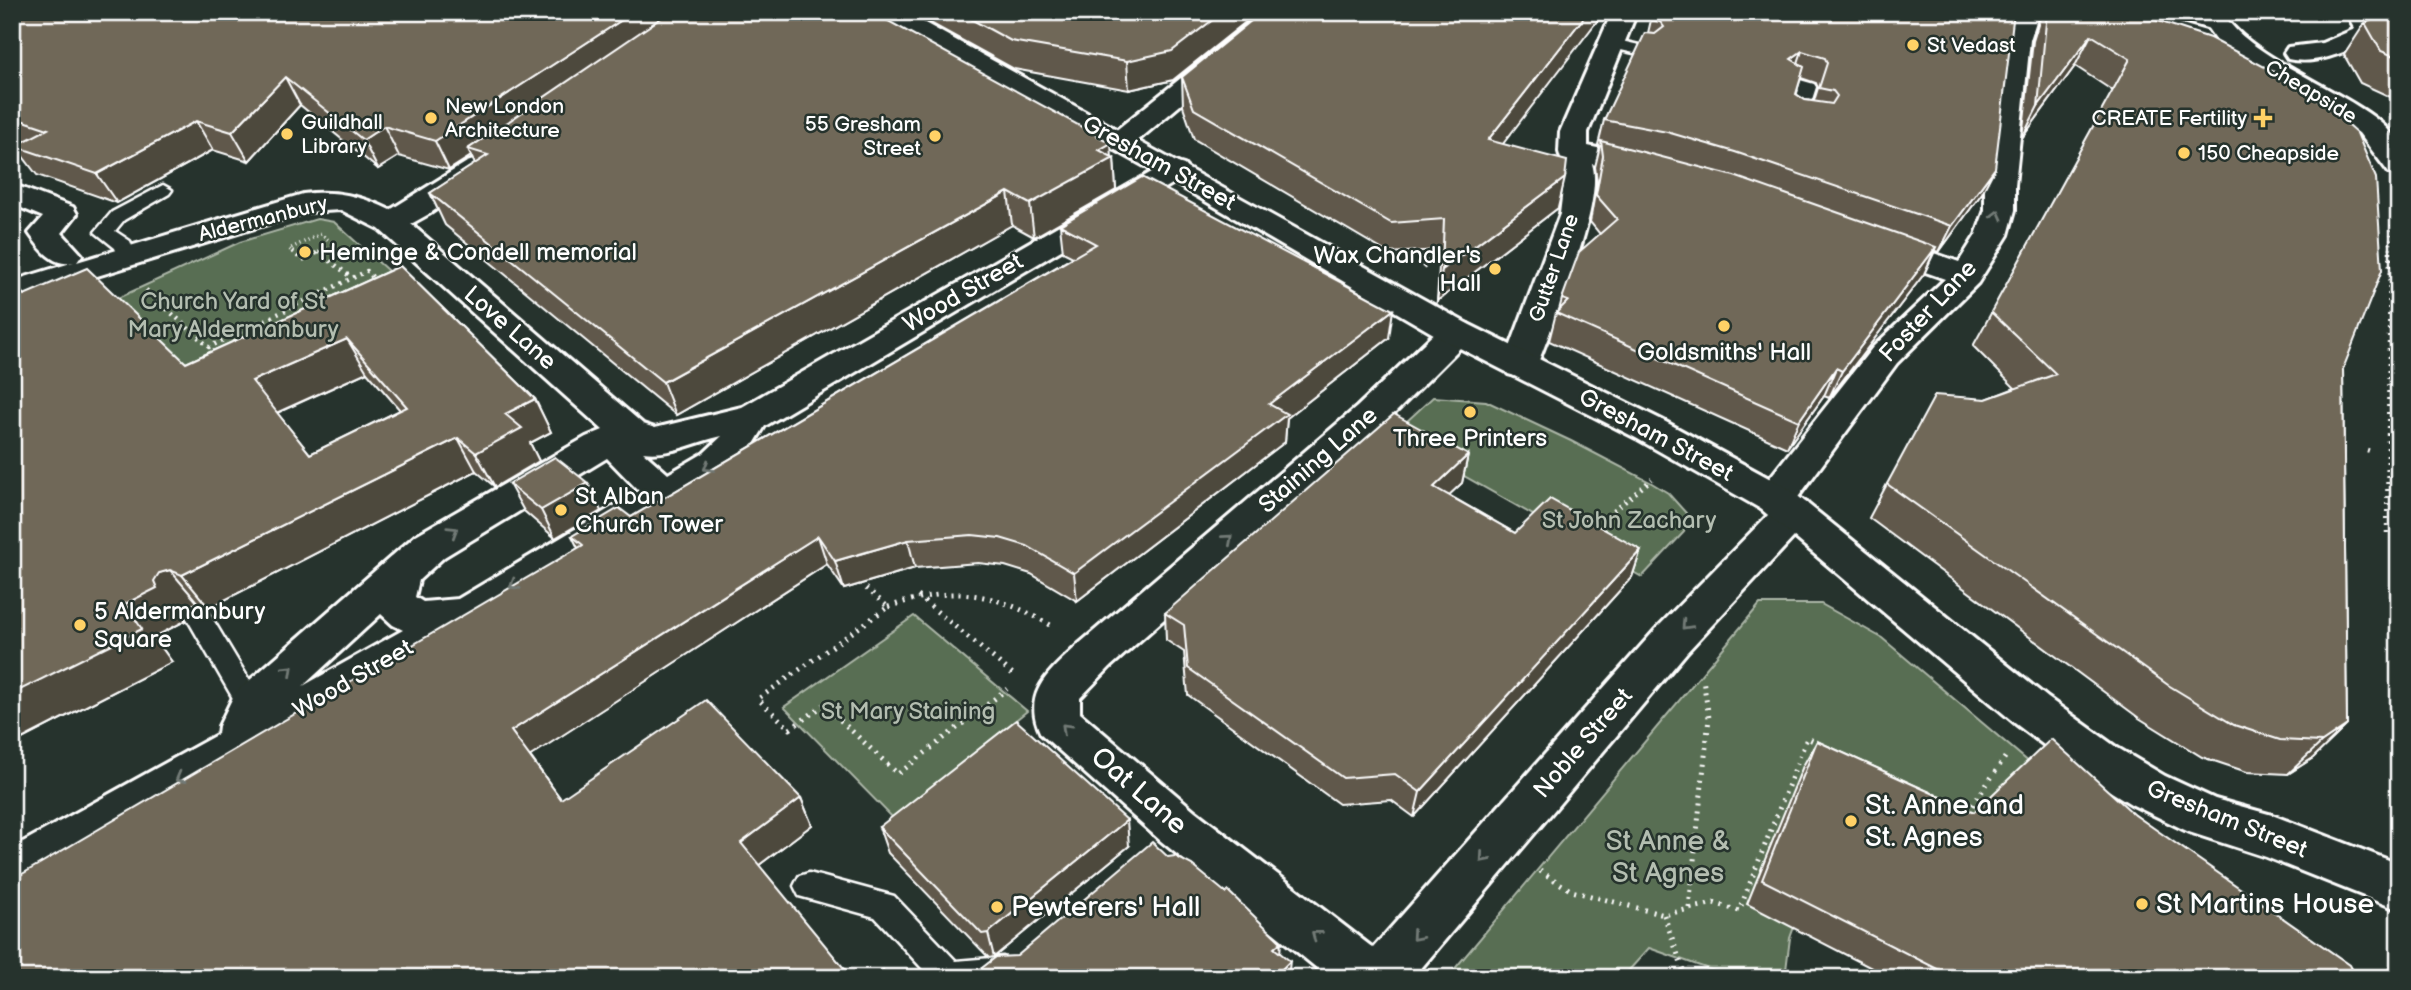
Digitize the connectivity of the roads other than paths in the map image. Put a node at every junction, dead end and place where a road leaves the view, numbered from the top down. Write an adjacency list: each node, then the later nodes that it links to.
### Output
1 (886, 12): 14 (street, Gresham Street)
2 (1279, 12): 14 (street)
3 (1625, 12): 8 (street, Gutter Lane)
4 (2027, 12): 26 (street, Foster Lane, one-way to 4)
5 (2178, 12): 7 (street, Cheapside)
6 (2362, 16): 10 (street)
7 (2218, 18): 13 (street, Cheapside); 17 (street, Cheapside)
8 (1613, 44): 9 (lane); 15 (street, Gutter Lane)
9 (1647, 51)
10 (2297, 53)
11 (1793, 83): 12 (lane)
12 (1816, 122)
13 (2399, 127)
14 (1119, 142): 18 (street, Gresham Street)
15 (1573, 152): 19 (street); 29 (street, Gutter Lane)
16 (498, 153): 22 (street)
17 (2399, 167)
18 (1174, 171): 28 (street, Gresham Street); 30 (street, Wood Street)
19 (1670, 173)
20 (163, 190): 25 (lane)
21 (12, 193): 24 (street)
22 (390, 222): 25 (street, Aldermanbury); 31 (street, Love Lane)
23 (1856, 236): 26 (street)
24 (66, 255)
25 (127, 257): 27 (street, Aldermanbury)
26 (1968, 276): 33 (street, Foster Lane)
27 (12, 292)
28 (1456, 332): 29 (street, Gresham Street); 35 (street, Staining Lane, one-way to 28)
29 (1521, 366): 33 (street, Gresham Street)
30 (752, 416): 31 (street, Wood Street); 32 (street, Wood Street, one-way to 32)
31 (630, 433): 32 (street); 34 (street, Wood Street, one-way to 31)
32 (666, 493): 36 (street, Wood Street, one-way to 36)
33 (1784, 506): 41 (street, Gresham Street); 44 (street, Noble Street, one-way to 44)
34 (400, 573): 36 (street, Wood Street); 38 (street, Wood Street, one-way to 34)
35 (1177, 584): 43 (street, Oat Lane, one-way to 35)
36 (467, 614): 38 (street, Wood Street)
37 (197, 615): 38 (lane)
38 (245, 725): 39 (street, Wood Street, one-way to 39)
39 (12, 874)
40 (809, 886): 42 (lane)
41 (2399, 887)
42 (1021, 958)
43 (1370, 978)
44 (1380, 978)

